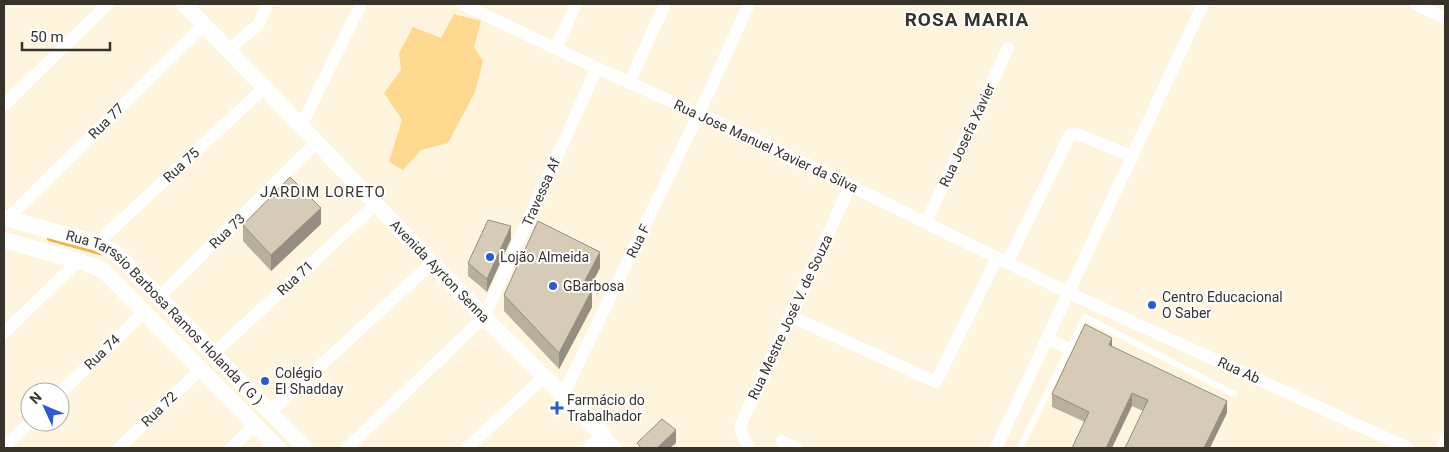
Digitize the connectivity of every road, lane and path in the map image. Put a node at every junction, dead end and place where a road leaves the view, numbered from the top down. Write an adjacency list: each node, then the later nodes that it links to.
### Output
1 (108, 4): 20 (street)
2 (184, 4): 13 (street, Avenida Ayrton Senna)
3 (267, 4): 16 (street)
4 (361, 4): 22 (street)
5 (576, 4): 14 (street)
6 (665, 4): 18 (street)
7 (748, 4): 21 (street, Rua F)
8 (1203, 4): 24 (street)
9 (1415, 4): 11 (street)
10 (469, 5): 14 (street, Rua Jose Manuel Xavier da Silva)
11 (1432, 7): 12 (street)
12 (1445, 18)
13 (204, 24): 16 (street, Avenida Ayrton Senna); 27 (street, Rua 77)
14 (556, 48): 17 (street, Rua Jose Manuel Xavier da Silva)
15 (1008, 48): 28 (street, Rua Josefa Xavier)
16 (228, 49): 19 (street, Avenida Ayrton Senna)
17 (597, 68): 18 (street, Rua Jose Manuel Xavier da Silva); 38 (street, Travessa Af)
18 (629, 83): 21 (street, Rua Jose Manuel Xavier da Silva)
19 (265, 87): 22 (street, Avenida Ayrton Senna); 30 (street, Rua 75)
20 (4, 105)
21 (699, 113): 25 (street, Rua Jose Manuel Xavier da Silva); 48 (street, Rua F)
22 (300, 126): 23 (street, Avenida Ayrton Senna)
23 (316, 143): 26 (street, Avenida Ayrton Senna); 35 (street, Rua 73)
24 (1133, 157): 31 (street); 34 (street)
25 (850, 186): 28 (street, Rua Jose Manuel Xavier da Silva); 37 (street, Rua Mestre José V. de Souza)
26 (377, 203): 33 (street, Avenida Ayrton Senna); 42 (street, Rua 71)
27 (5, 218): 30 (street, Rua Tarssio Barbosa Ramos Holanda ( G ))
28 (926, 222): 31 (street, Rua Jose Manuel Xavier da Silva)
29 (4, 240): 32 (street, Rua Tarssio Barbosa Ramos Holanda ( G ))
30 (97, 243): 35 (street, Rua Tarssio Barbosa Ramos Holanda ( G ))
31 (1002, 260): 34 (street, Rua Jose Manuel Xavier da Silva); 37 (street)
32 (78, 261): 36 (street, Rua Tarssio Barbosa Ramos Holanda ( G )); 39 (street)
33 (433, 262): 38 (street, Avenida Ayrton Senna); 50 (street)
34 (1069, 293): 40 (street); 69 (street, Rua Ab)
35 (159, 297): 42 (street, Rua Tarssio Barbosa Ramos Holanda ( G ))
36 (145, 311): 43 (street, Rua Tarssio Barbosa Ramos Holanda ( G )); 45 (street, Rua 74)
37 (792, 316): 65 (street, Rua Mestre José V. de Souza)
38 (484, 317): 44 (street, Avenida Ayrton Senna); 61 (street)
39 (4, 333)
40 (1048, 339): 41 (street); 67 (street)
41 (1069, 349): 47 (lane); 68 (lane)
42 (214, 353): 46 (street, Rua Tarssio Barbosa Ramos Holanda ( G ))
43 (200, 370): 49 (street, Rua Tarssio Barbosa Ramos Holanda ( G )); 57 (street, Rua 72)
44 (544, 377): 48 (street, Avenida Ayrton Senna); 62 (street)
45 (70, 383)
46 (243, 384): 49 (street); 50 (street, Rua Tarssio Barbosa Ramos Holanda ( G ))
47 (1234, 394)
48 (563, 395): 53 (street, Avenida Ayrton Senna)
49 (229, 398): 51 (street, Rua Tarssio Barbosa Ramos Holanda ( G ))
50 (270, 412): 60 (street, Rua Tarssio Barbosa Ramos Holanda ( G ))
51 (255, 425): 58 (street); 59 (street, Rua Tarssio Barbosa Ramos Holanda ( G ))
52 (20, 432): 56 (street)
53 (604, 436): 63 (street); 64 (street, Avenida Ayrton Senna)
54 (1445, 440): 70 (street)
55 (782, 441): 66 (street)
56 (4, 447)
57 (118, 448)
58 (231, 448)
59 (278, 448)
60 (305, 448)
61 (347, 448)
62 (467, 448)
63 (591, 448)
64 (616, 448)
65 (749, 448)
66 (796, 448)
67 (996, 448)
68 (1020, 448)
69 (1408, 448)
70 (1442, 448)

